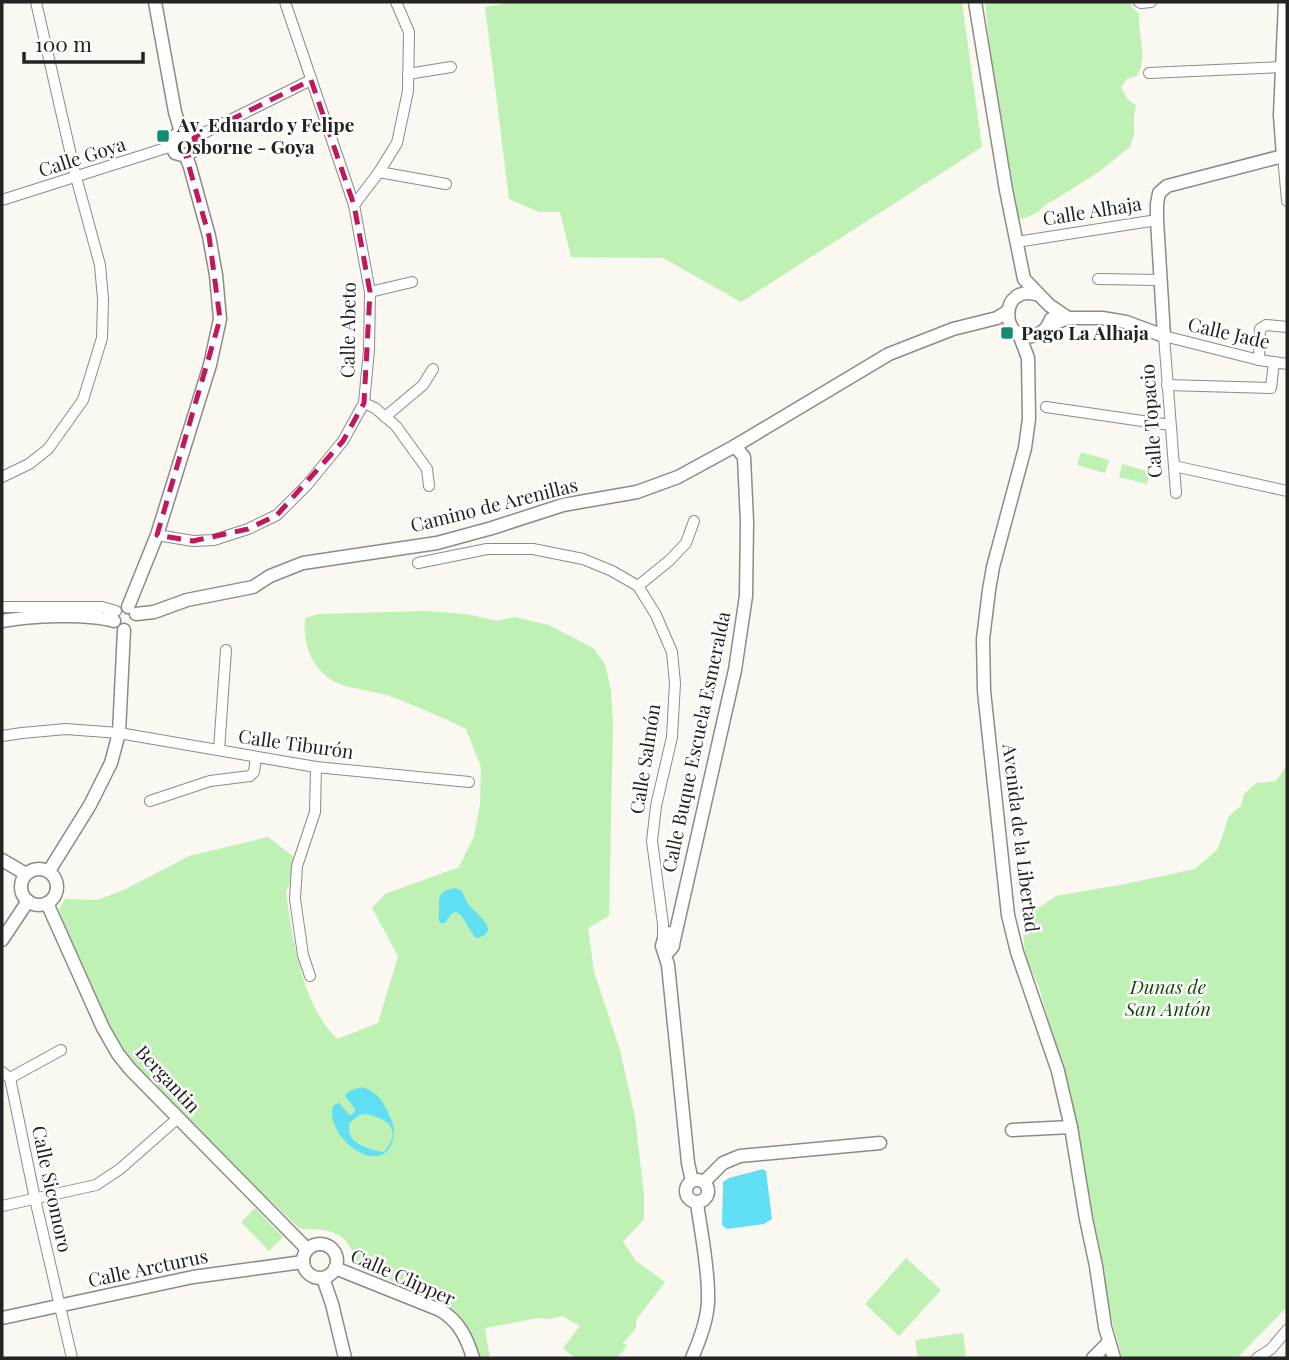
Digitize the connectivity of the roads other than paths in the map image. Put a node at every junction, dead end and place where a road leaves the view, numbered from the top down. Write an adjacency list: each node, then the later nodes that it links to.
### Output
1 (36, 2): 19 (street)
2 (155, 2): 13 (street)
3 (285, 2): 12 (street, Calle Abeto)
4 (396, 2): 11 (street)
5 (975, 2): 25 (street)
6 (1285, 2): 7 (street)
7 (1286, 30): 8 (street)
8 (1281, 66): 10 (street); 16 (street)
9 (451, 67): 11 (street)
10 (1149, 73)
11 (408, 74): 18 (street)
12 (311, 80): 14 (street); 23 (street, Calle Abeto)
13 (181, 132): 14 (street); 15 (street)
14 (194, 138): 17 (street)
15 (172, 146): 17 (street); 19 (street, Calle Goya)
16 (1284, 150): 22 (street); 24 (street, Calle Alhaja)
17 (186, 156): 56 (street)
18 (379, 172): 20 (street); 23 (street)
19 (76, 177): 21 (street, Calle Goya); 51 (street)
20 (446, 184)
21 (2, 200)
22 (1287, 201)
23 (354, 205): 30 (street, Calle Abeto)
24 (1157, 220): 25 (street, Calle Alhaja); 28 (street, Calle Topacio)
25 (1016, 242): 26 (street)
26 (1024, 279): 31 (street); 32 (street)
27 (1098, 279): 28 (street)
28 (1160, 280): 38 (street, Calle Topacio)
29 (412, 282): 30 (street)
30 (370, 292): 45 (street, Calle Abeto)
31 (1016, 298): 32 (street); 33 (street)
32 (1044, 300): 34 (street); 36 (street)
33 (1004, 316): 37 (street); 49 (street, Camino de Arenillas)
34 (1068, 318): 36 (street); 38 (street)
35 (1287, 327): 40 (street)
36 (1044, 330): 37 (street); 39 (street, Avenida de la Libertad)
37 (1019, 334): 39 (street, Avenida de la Libertad)
38 (1164, 336): 40 (street, Calle Jade); 44 (street, Calle Topacio)
39 (1028, 358): 81 (street, Avenida de la Libertad)
40 (1259, 360): 41 (street, Calle Jade)
41 (1274, 362): 42 (street, Calle Jade); 44 (street)
42 (1287, 364)
43 (433, 369): 47 (street)
44 (1167, 385): 48 (street, Calle Topacio)
45 (363, 403): 47 (street); 56 (street, Calle Abeto)
46 (1046, 407): 48 (street)
47 (386, 417): 52 (street)
48 (1170, 425): 50 (street, Calle Topacio)
49 (735, 446): 60 (street, Camino de Arenillas); 75 (street, Calle Buque Escuela Esmeralda)
50 (1174, 466): 53 (street); 54 (street, Calle Topacio)
51 (2, 477)
52 (429, 486)
53 (1287, 491)
54 (1176, 493)
55 (694, 521): 58 (street)
56 (157, 535): 60 (street)
57 (418, 563): 58 (street, Calle Salmón)
58 (638, 586): 75 (street, Calle Salmón)
59 (2, 607): 60 (street)
60 (123, 617): 61 (street, Camino de Arenillas); 63 (street)
61 (2, 621)
62 (226, 650): 65 (street)
63 (119, 733): 64 (street, Calle Tiburón); 65 (street, Calle Tiburón); 71 (street)
64 (2, 736)
65 (219, 750): 66 (street, Calle Tiburón)
66 (256, 757): 67 (street, Calle Tiburón); 69 (street)
67 (316, 767): 68 (street, Calle Tiburón); 77 (street)
68 (469, 782)
69 (149, 801)
70 (2, 860): 72 (street)
71 (49, 871): 72 (street); 74 (street)
72 (26, 874): 73 (street)
73 (28, 901): 74 (street); 76 (street)
74 (47, 903): 80 (street, Bergantin)
75 (670, 936): 84 (street, Calle Buque Escuela Esmeralda)
76 (2, 940)
77 (310, 976)
78 (61, 1050): 79 (street)
79 (6, 1075): 85 (street, Calle Sicomoro)
80 (178, 1118): 85 (street); 87 (street, Bergantin)
81 (1071, 1127): 82 (street); 94 (street, Avenida de la Libertad)
82 (1013, 1130)
83 (880, 1143): 84 (street)
84 (698, 1182): 98 (street)
85 (35, 1199): 86 (street); 91 (street, Calle Sicomoro)
86 (2, 1206)
87 (307, 1249): 88 (street); 89 (street)
88 (303, 1262): 90 (street); 91 (street, Calle Arcturus)
89 (335, 1268): 90 (street); 97 (street, Calle Clipper)
90 (323, 1278): 96 (street)
91 (60, 1306): 92 (street, Calle Arcturus); 95 (street, Calle Sicomoro)
92 (2, 1318)
93 (1287, 1331): 101 (street); 102 (street)
94 (1109, 1342): 99 (street); 100 (street, Avenida de la Libertad)
95 (72, 1358)
96 (345, 1358)
97 (473, 1358)
98 (692, 1358)
99 (1093, 1358)
100 (1114, 1358)
101 (1257, 1358)
102 (1268, 1358)

